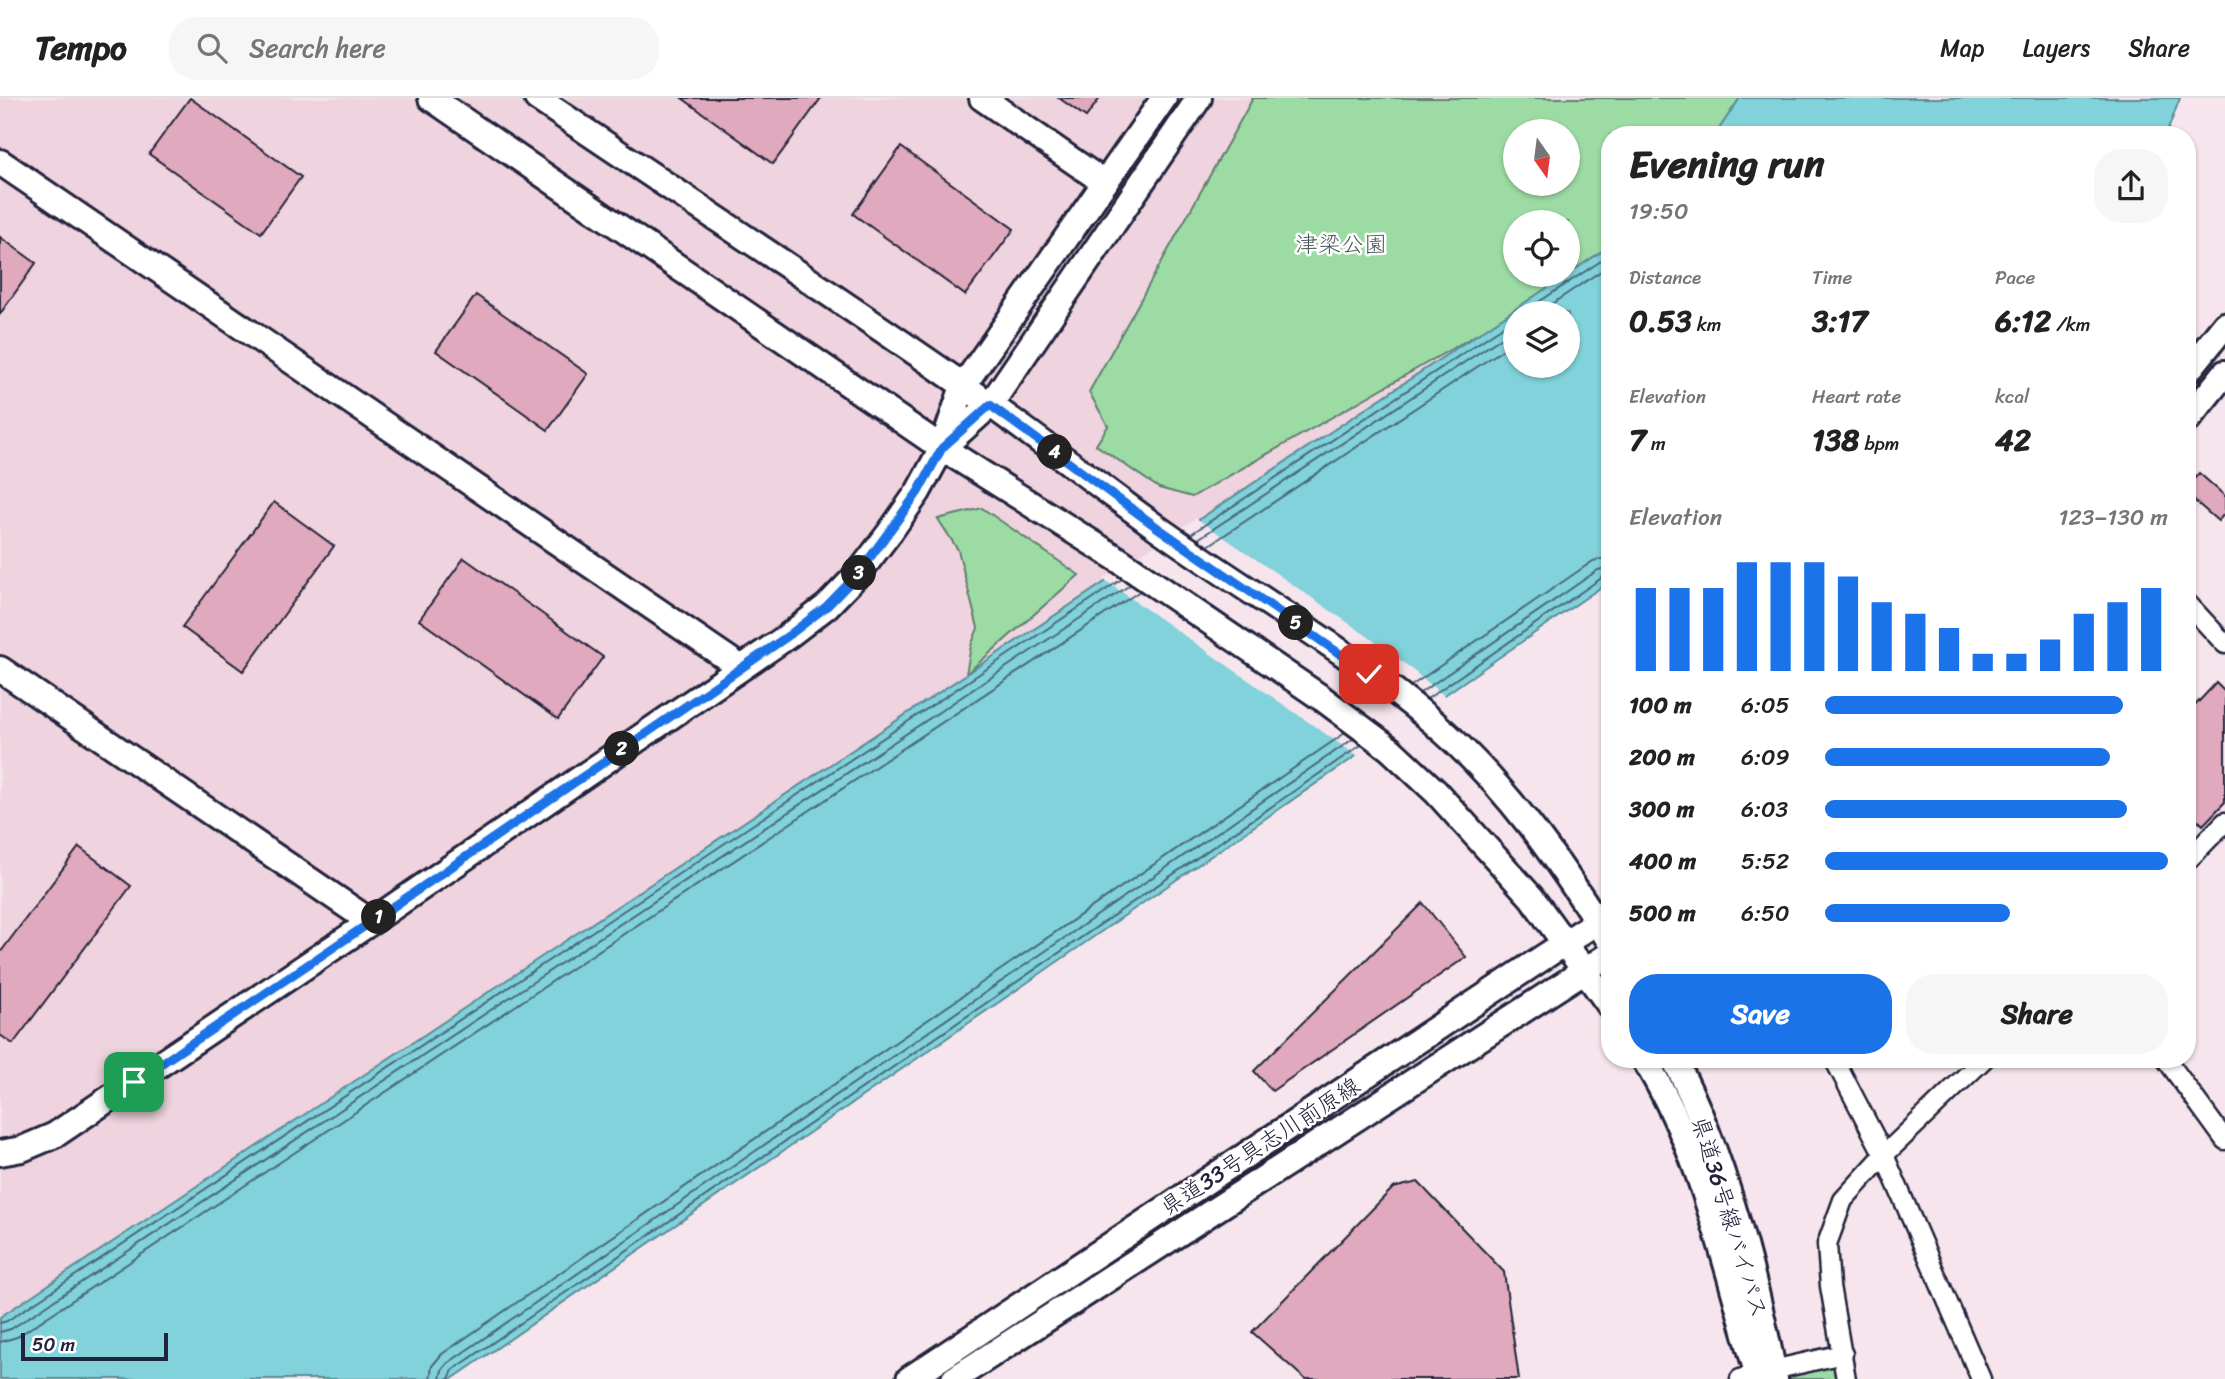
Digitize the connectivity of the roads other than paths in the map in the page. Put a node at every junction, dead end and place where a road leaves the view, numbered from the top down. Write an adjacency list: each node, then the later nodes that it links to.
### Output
1 (431, 98): 14 (street)
2 (537, 98): 11 (street)
3 (982, 98): 7 (street)
4 (1164, 98): 7 (street)
5 (1199, 98): 12 (street)
6 (0, 162): 17 (street)
7 (1105, 183): 11 (street)
8 (2225, 325): 9 (street)
9 (2196, 361)
10 (2225, 373): 13 (street)
11 (963, 386): 12 (street); 14 (street)
12 (990, 405): 14 (street); 21 (street)
13 (2196, 409)
14 (942, 448): 17 (street); 24 (street)
15 (2196, 613): 16 (street)
16 (2225, 644)
17 (740, 667): 22 (street)
18 (0, 670): 22 (street)
19 (2225, 822): 20 (street)
20 (2196, 852)
21 (1601, 918)
22 (371, 922): 34 (street)
23 (1601, 927): 24 (street, 県道33号具志川前原線)
24 (1565, 942): 26 (street); 38 (street, 県道33号具志川前原線)
25 (1601, 960): 26 (street, 県道33号具志川前原線)
26 (1585, 971): 27 (street); 39 (street, 県道33号具志川前原線)
27 (1601, 993)
28 (1649, 1068): 37 (street)
29 (1678, 1068): 37 (street, 県道36号線バイパス)
30 (1839, 1068): 35 (street)
31 (1975, 1068): 35 (street)
32 (2173, 1068): 33 (street)
33 (2225, 1140)
34 (0, 1153)
35 (1884, 1155): 36 (street); 41 (street)
36 (1843, 1353): 37 (street); 40 (street)
37 (1761, 1376)
38 (909, 1379)
39 (954, 1379)
40 (1846, 1379)
41 (1980, 1379)

